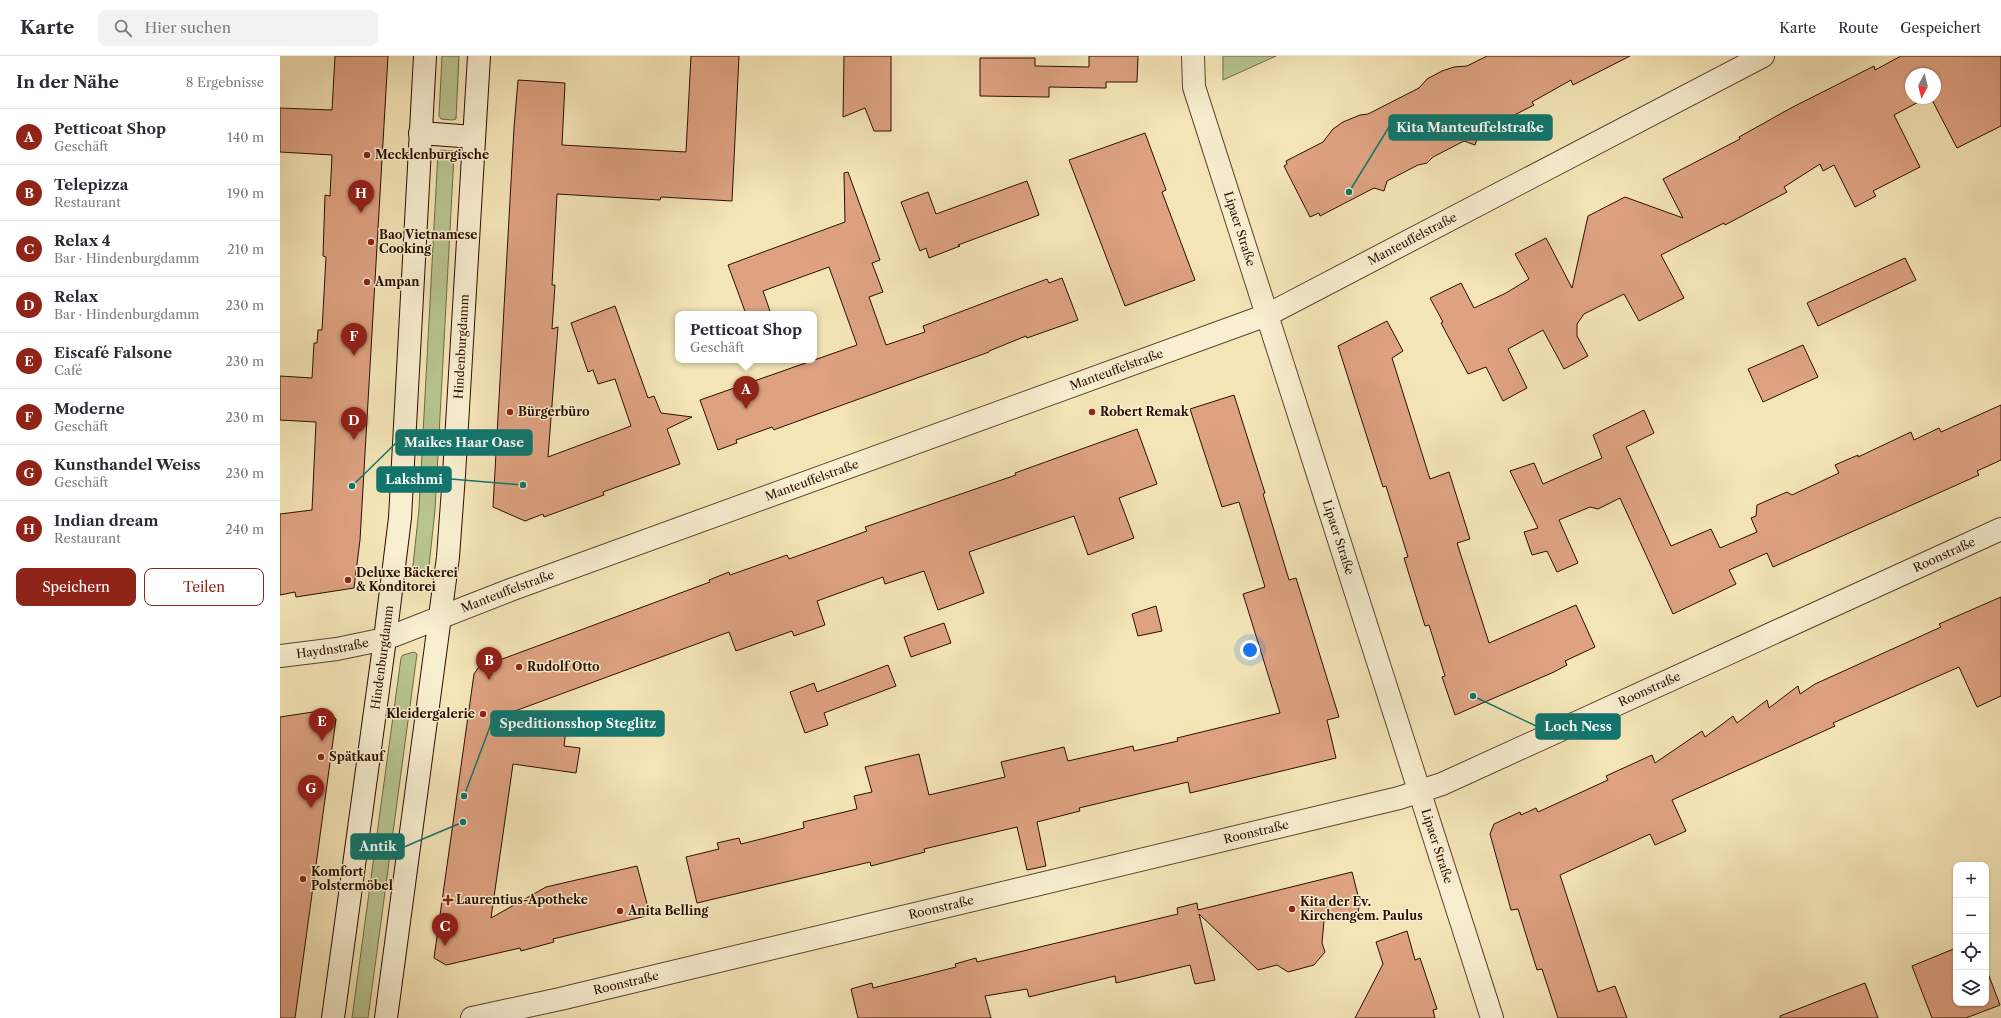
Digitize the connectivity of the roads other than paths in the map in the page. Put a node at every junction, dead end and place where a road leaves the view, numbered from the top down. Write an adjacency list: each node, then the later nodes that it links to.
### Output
1 (425, 56): 5 (street, Hindenburgdamm)
2 (479, 56): 6 (street, Hindenburgdamm)
3 (1193, 56): 7 (street, Lipaer Straße)
4 (1763, 56): 7 (street, Manteuffelstraße)
5 (420, 133): 6 (street); 10 (street, Hindenburgdamm)
6 (474, 137): 9 (street, Hindenburgdamm)
7 (1267, 315): 9 (street, Manteuffelstraße); 12 (street, Lipaer Straße)
8 (2001, 529): 12 (street, Roonstraße)
9 (441, 616): 10 (street, Manteuffelstraße); 14 (street, Hindenburgdamm)
10 (385, 638): 11 (street, Haydnstraße); 13 (street, Hindenburgdamm)
11 (280, 656)
12 (1419, 791): 15 (street, Roonstraße); 16 (street, Lipaer Straße)
13 (333, 1018)
14 (386, 1018)
15 (472, 1018)
16 (1492, 1018)

